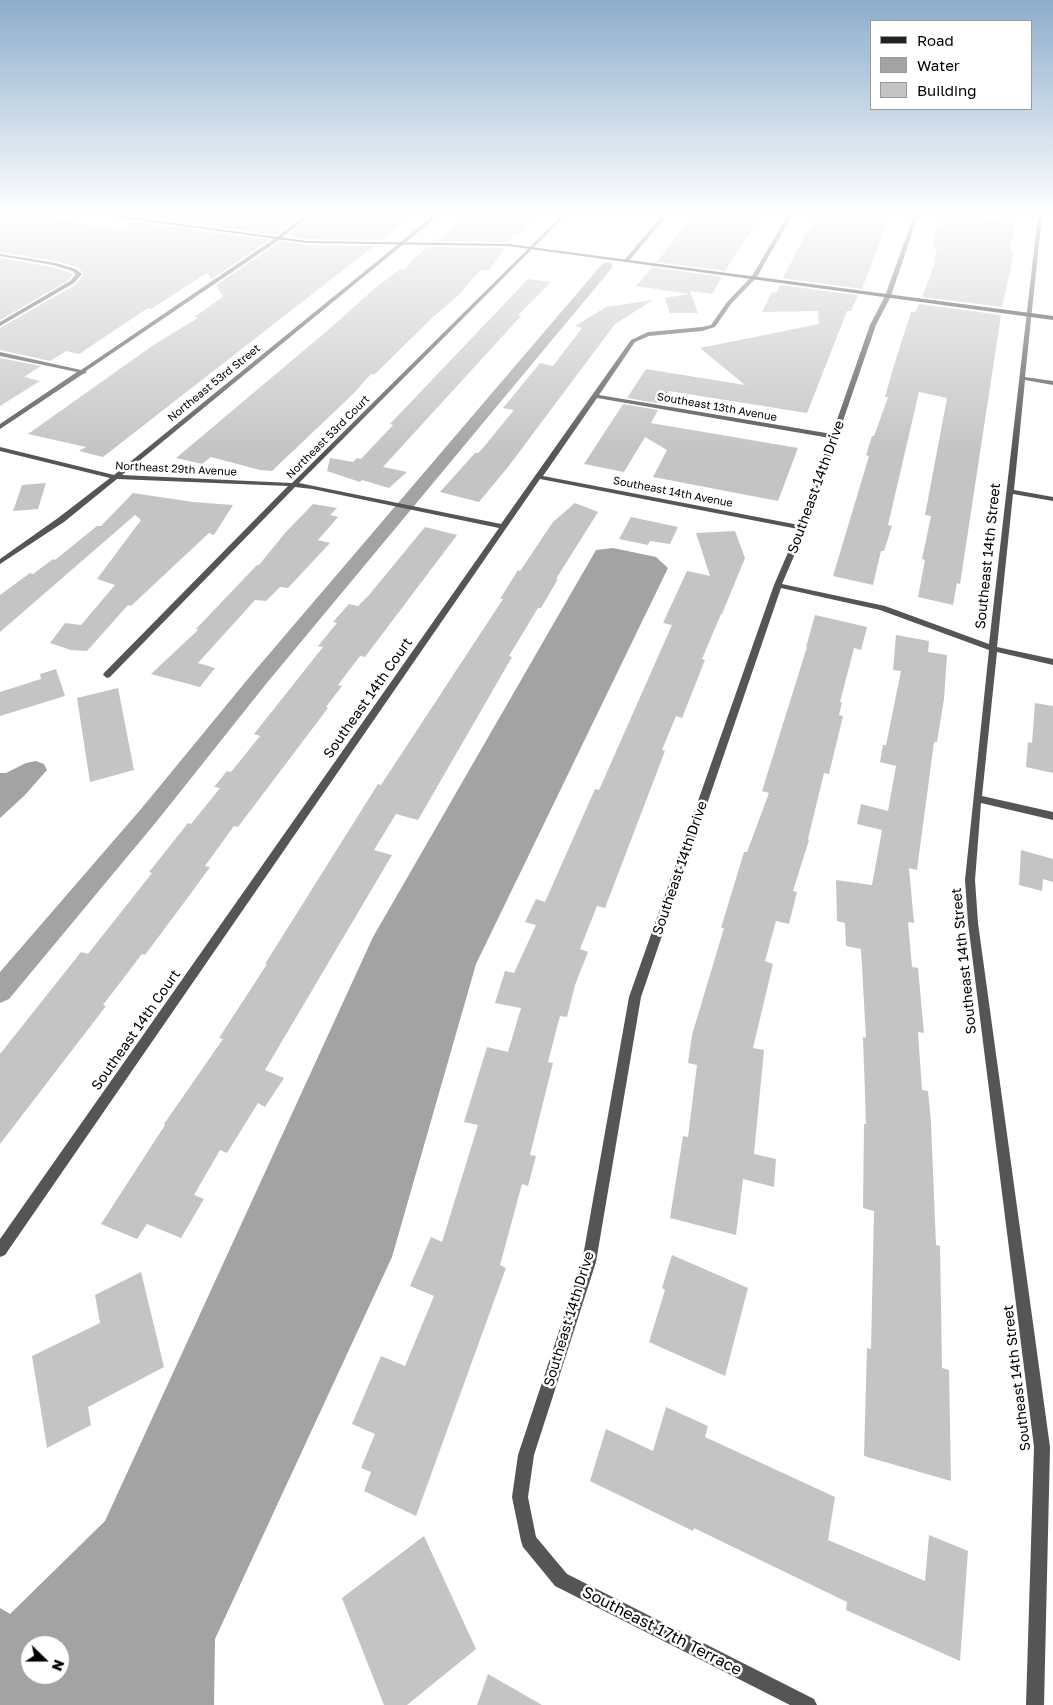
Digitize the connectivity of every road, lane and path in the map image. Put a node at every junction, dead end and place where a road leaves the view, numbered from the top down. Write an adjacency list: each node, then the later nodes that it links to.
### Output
1 (50, 295): 11 (street)
2 (197, 295): 13 (street)
3 (340, 295): 20 (street, Northeast 53rd Street)
4 (485, 295): 22 (street, Northeast 53rd Court)
5 (737, 295): 16 (street, Southeast 14th Court)
6 (877, 295): 8 (street)
7 (1032, 295): 9 (street, Southeast 14th Street)
8 (888, 296): 9 (street); 18 (street, Southeast 14th Drive)
9 (1030, 315): 10 (street); 14 (street, Southeast 14th Street)
10 (1053, 318)
11 (0, 324)
12 (0, 354): 13 (street)
13 (84, 372): 17 (street)
14 (1022, 378): 15 (street); 23 (street, Southeast 14th Street)
15 (1053, 383)
16 (596, 396): 18 (street, Southeast 13th Avenue); 21 (street, Southeast 14th Court)
17 (0, 427)
18 (835, 437): 26 (street, Southeast 14th Drive)
19 (0, 449): 20 (street, Northeast 29th Avenue)
20 (115, 477): 22 (street, Northeast 29th Avenue); 27 (street, Northeast 53rd Street)
21 (540, 477): 25 (street, Southeast 14th Court); 26 (street, Southeast 14th Avenue)
22 (294, 484): 25 (street); 31 (street, Northeast 53rd Court)
23 (1009, 491): 24 (street); 29 (street, Southeast 14th Street)
24 (1053, 499)
25 (504, 527): 34 (street, Southeast 14th Court)
26 (802, 528): 28 (street, Southeast 14th Drive)
27 (0, 562)
28 (778, 586): 29 (street); 35 (street, Southeast 14th Drive)
29 (994, 649): 30 (street); 32 (street, Southeast 14th Street)
30 (1053, 662)
31 (107, 675)
32 (976, 798): 33 (street); 37 (street, Southeast 14th Street)
33 (1053, 816)
34 (0, 1250)
35 (529, 1541): 36 (street, Southeast 17th Terrace)
36 (808, 1705)
37 (1035, 1705)

